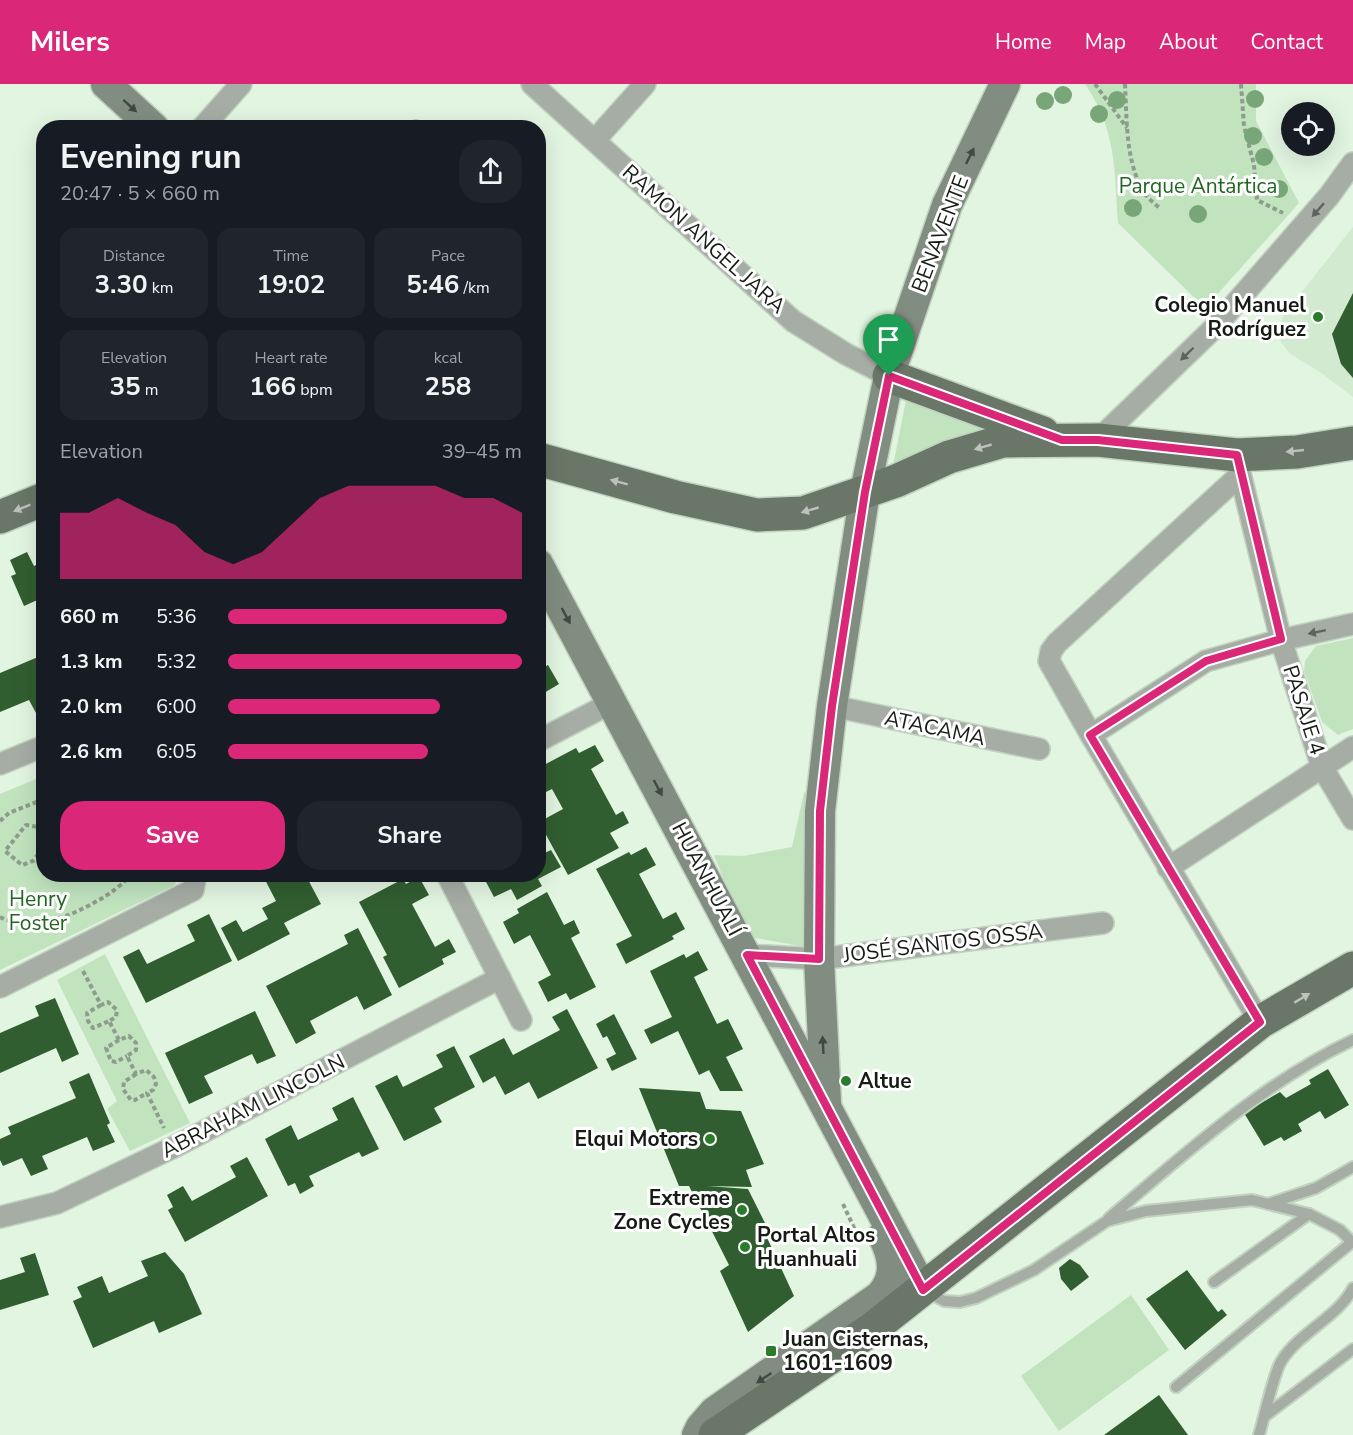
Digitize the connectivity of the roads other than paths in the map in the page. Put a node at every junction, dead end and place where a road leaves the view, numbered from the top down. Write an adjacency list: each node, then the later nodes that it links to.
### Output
1 (106, 84): 6 (main road, one-way to 6)
2 (241, 84): 7 (street)
3 (532, 84): 8 (street, RAMON ANGEL JARA)
4 (645, 84): 8 (street)
5 (1005, 84): 10 (main road, BENAVENTE, one-way to 5)
6 (145, 120)
7 (209, 120)
8 (596, 140): 10 (street, RAMON ANGEL JARA)
9 (1353, 163): 12 (street, one-way to 12)
10 (889, 376): 11 (main road); 16 (main road, BENAVENTE)
11 (1062, 440): 12 (main road); 16 (main road, one-way to 16)
12 (1098, 440): 15 (main road)
13 (1353, 443): 15 (main road, one-way to 15)
14 (546, 461): 16 (main road, one-way to 14)
15 (1238, 465): 21 (street, PASAJE 4); 24 (street)
16 (865, 492): 23 (main road, BENAVENTE)
17 (36, 502): 18 (main road, one-way to 18)
18 (0, 517)
19 (546, 579): 22 (main road, HUANHUALÍ, one-way to 22)
20 (1353, 624): 21 (street, one-way to 21)
21 (1281, 639): 24 (street); 30 (street, PASAJE 4)
22 (613, 702): 25 (street); 36 (main road, HUANHUALÍ, one-way to 36)
23 (832, 706): 28 (street, ATACAMA); 37 (main road, BENAVENTE)
24 (1090, 735): 32 (street)
25 (546, 737)
26 (1353, 747): 30 (street)
27 (36, 749): 29 (street)
28 (1039, 749)
29 (0, 764)
30 (1322, 767): 31 (street, PASAJE 4); 32 (street)
31 (1353, 819)
32 (1168, 868): 42 (street)
33 (194, 882): 40 (street)
34 (451, 882): 39 (street)
35 (1103, 923): 37 (street, JOSÉ SANTOS OSSA)
36 (747, 955): 37 (street, JOSÉ SANTOS OSSA); 44 (main road, HUANHUALÍ)
37 (819, 959): 44 (main road, BENAVENTE, one-way to 37)
38 (1353, 968): 42 (main road, one-way to 38)
39 (500, 978): 41 (street); 48 (street, ABRAHAM LINCOLN)
40 (0, 987)
41 (521, 1020)
42 (1260, 1022): 53 (main road)
43 (1353, 1040): 49 (lane)
44 (833, 1116): 53 (main road, HUANHUALÍ); 57 (main road, one-way to 57)
45 (1353, 1167): 46 (lane)
46 (1268, 1204): 47 (lane); 49 (lane)
47 (1309, 1214): 50 (lane); 51 (lane)
48 (0, 1217)
49 (1107, 1221): 53 (lane)
50 (1353, 1242): 55 (lane)
51 (1214, 1282)
52 (1353, 1288): 56 (lane)
53 (923, 1290): 58 (main road)
54 (1353, 1349): 56 (lane)
55 (1176, 1387)
56 (1265, 1416): 59 (lane)
57 (697, 1435)
58 (715, 1435)
59 (1259, 1435)

